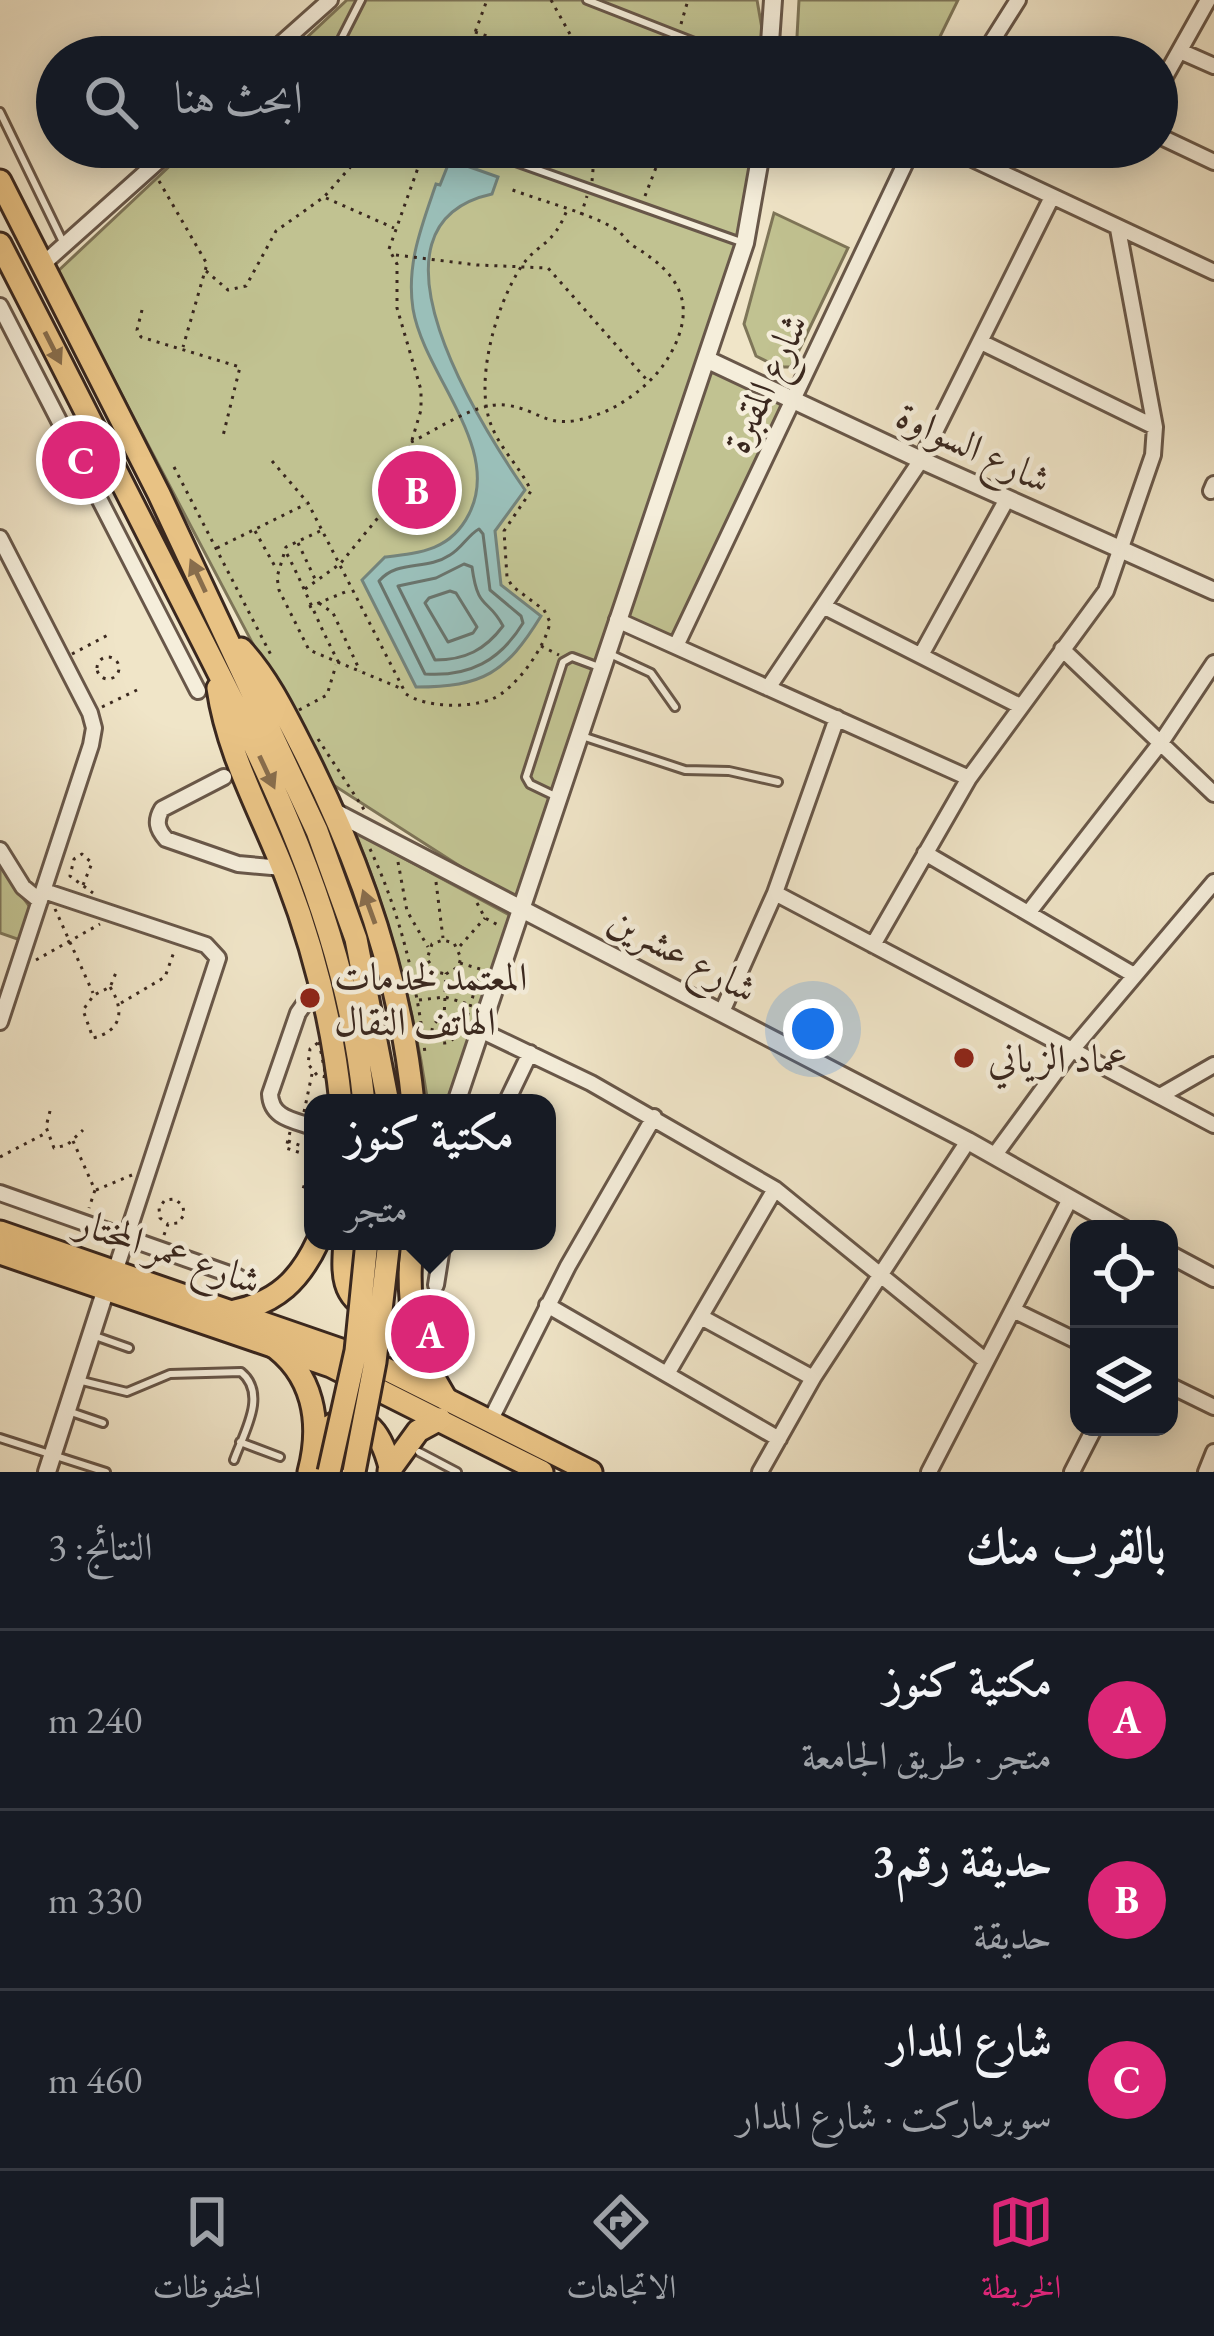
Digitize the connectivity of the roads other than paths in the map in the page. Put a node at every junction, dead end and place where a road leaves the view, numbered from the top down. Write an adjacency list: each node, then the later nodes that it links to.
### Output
1 (330, 0): 8 (street)
2 (361, 0): 9 (lane)
3 (587, 0): 10 (lane)
4 (773, 0): 11 (street)
5 (1018, 0): 12 (street)
6 (1186, 0): 7 (street)
7 (1206, 5): 13 (street)
8 (290, 36)
9 (343, 36)
10 (674, 36)
11 (770, 36)
12 (995, 36)
13 (1180, 51): 14 (street); 15 (street)
14 (1178, 54)
15 (1214, 66)
16 (0, 112): 29 (lane)
17 (1178, 145): 18 (street)
18 (1214, 162)
19 (153, 168): 29 (street)
20 (533, 168): 27 (lane)
21 (758, 168): 27 (street)
22 (903, 168): 35 (street, شارع المقبرة)
23 (989, 168): 25 (street)
24 (0, 181): 30 (main road)
25 (1051, 199): 26 (street); 33 (street)
26 (1118, 229): 31 (street); 36 (street)
27 (745, 243): 34 (street)
28 (0, 244): 50 (main road, one-way to 50)
29 (65, 245): 30 (street)
30 (43, 264): 44 (main road, one-way to 30)
31 (1214, 272)
32 (0, 306): 52 (street)
33 (980, 342): 36 (street); 37 (street)
34 (708, 360): 35 (street, شارع السواوة); 43 (street)
35 (795, 399): 37 (street, شارع السواوة); 45 (street, شارع المقبرة)
36 (1155, 427): 40 (street)
37 (921, 460): 38 (street, شارع السواوة); 42 (street)
38 (1007, 499): 40 (street, شارع السواوة); 47 (street)
39 (0, 538): 69 (street)
40 (1122, 550): 41 (street, شارع السواوة); 46 (street)
41 (1214, 591)
42 (823, 606): 47 (street); 51 (street)
43 (617, 620): 45 (street); 48 (street)
44 (225, 633): 63 (main road); 83 (main road)
45 (676, 646): 51 (street)
46 (1061, 649): 53 (street); 57 (street)
47 (921, 655): 53 (street)
48 (604, 660): 54 (lane); 56 (street); 62 (lane)
49 (1214, 663): 57 (street)
50 (217, 670): 66 (main road); 82 (main road, one-way to 82)
51 (769, 688): 55 (street)
52 (198, 691)
53 (1020, 706): 59 (street)
54 (675, 707)
55 (837, 718): 59 (street); 68 (street)
56 (579, 735): 60 (lane); 62 (street)
57 (1162, 741): 61 (street); 71 (street)
58 (224, 777): 66 (street)
59 (969, 778): 65 (street)
60 (778, 782)
61 (1214, 794)
62 (558, 797): 70 (street)
63 (334, 812): 70 (street, شارع عشرين); 84 (main road, one-way to 63)
64 (0, 850): 69 (street)
65 (925, 853): 71 (street); 72 (street)
66 (283, 868): 74 (main road)
67 (1214, 882): 73 (street)
68 (775, 893): 72 (street); 75 (street)
69 (44, 894): 76 (street); 98 (street)
70 (522, 906): 75 (street, شارع عشرين); 77 (street)
71 (1029, 912): 73 (street)
72 (873, 945): 78 (street)
73 (1135, 974): 78 (street)
74 (321, 980): 81 (main road); 89 (street)
75 (722, 1012): 91 (street, شارع عشرين)
76 (0, 1022)
77 (481, 1030): 79 (street); 85 (street)
78 (1071, 1051): 87 (street); 92 (street)
79 (530, 1052): 86 (street); 88 (street)
80 (1214, 1065): 87 (street)
81 (340, 1094)
82 (363, 1094)
83 (386, 1094)
84 (412, 1094)
85 (459, 1094)
86 (507, 1094)
87 (1160, 1096): 90 (street)
88 (654, 1117): 93 (street); 113 (street)
89 (303, 1124)
90 (1214, 1125)
91 (968, 1142): 92 (street, شارع عشرين); 107 (street)
92 (994, 1156): 95 (street, شارع عشرين)
93 (775, 1189): 107 (street); 116 (street)
94 (0, 1192): 98 (street)
95 (1070, 1199): 96 (street, شارع عشرين); 114 (street)
96 (1108, 1220)
97 (0, 1232): 110 (main road, شارع عمر المختار)
98 (128, 1236): 108 (street); 110 (street)
99 (314, 1250): 115 (main road)
100 (345, 1250): 112 (main road)
101 (367, 1250): 144 (main road, bridge)
102 (388, 1250): 145 (main road, bridge)
103 (411, 1250): 112 (main road)
104 (442, 1250): 111 (street)
105 (0, 1252): 110 (main road, شارع عمر المختار)
106 (1178, 1259): 109 (street)
107 (880, 1274): 121 (street); 123 (street)
108 (238, 1277)
109 (1214, 1278)
110 (111, 1280): 115 (main road, شارع عمر المختار); 117 (street); 119 (main road, شارع عمر المختار)
111 (436, 1285)
112 (408, 1302): 127 (main road)
113 (547, 1305): 122 (street); 129 (street)
114 (1013, 1310): 118 (street); 121 (street)
115 (235, 1311): 127 (main road, شارع عمر المختار)
116 (701, 1317): 122 (street); 123 (street)
117 (92, 1334): 120 (lane); 124 (street)
118 (1070, 1338)
119 (269, 1343): 127 (main road, شارع عمر المختار); 135 (main road)
120 (130, 1348)
121 (986, 1361): 150 (street)
122 (668, 1375): 133 (street)
123 (813, 1378): 133 (street)
124 (76, 1379): 128 (street); 134 (lane)
125 (1178, 1389): 126 (street)
126 (1214, 1407)
127 (443, 1409): 129 (main road); 141 (main road); 147 (main road)
128 (67, 1411): 130 (lane); 140 (street)
129 (490, 1421): 148 (main road)
130 (103, 1423)
131 (1090, 1436): 151 (street)
132 (0, 1438): 140 (lane)
133 (779, 1439): 149 (street)
134 (241, 1442): 138 (lane); 139 (lane)
135 (317, 1443): 141 (main road); 143 (main road)
136 (1214, 1452): 152 (street)
137 (419, 1453): 146 (lane)
138 (280, 1457)
139 (234, 1460)
140 (50, 1464): 142 (lane)
141 (389, 1470)
142 (106, 1472)
143 (309, 1472)
144 (329, 1472)
145 (354, 1472)
146 (457, 1472)
147 (542, 1472)
148 (591, 1472)
149 (760, 1472)
150 (929, 1472)
151 (1072, 1472)
152 (1206, 1472)

